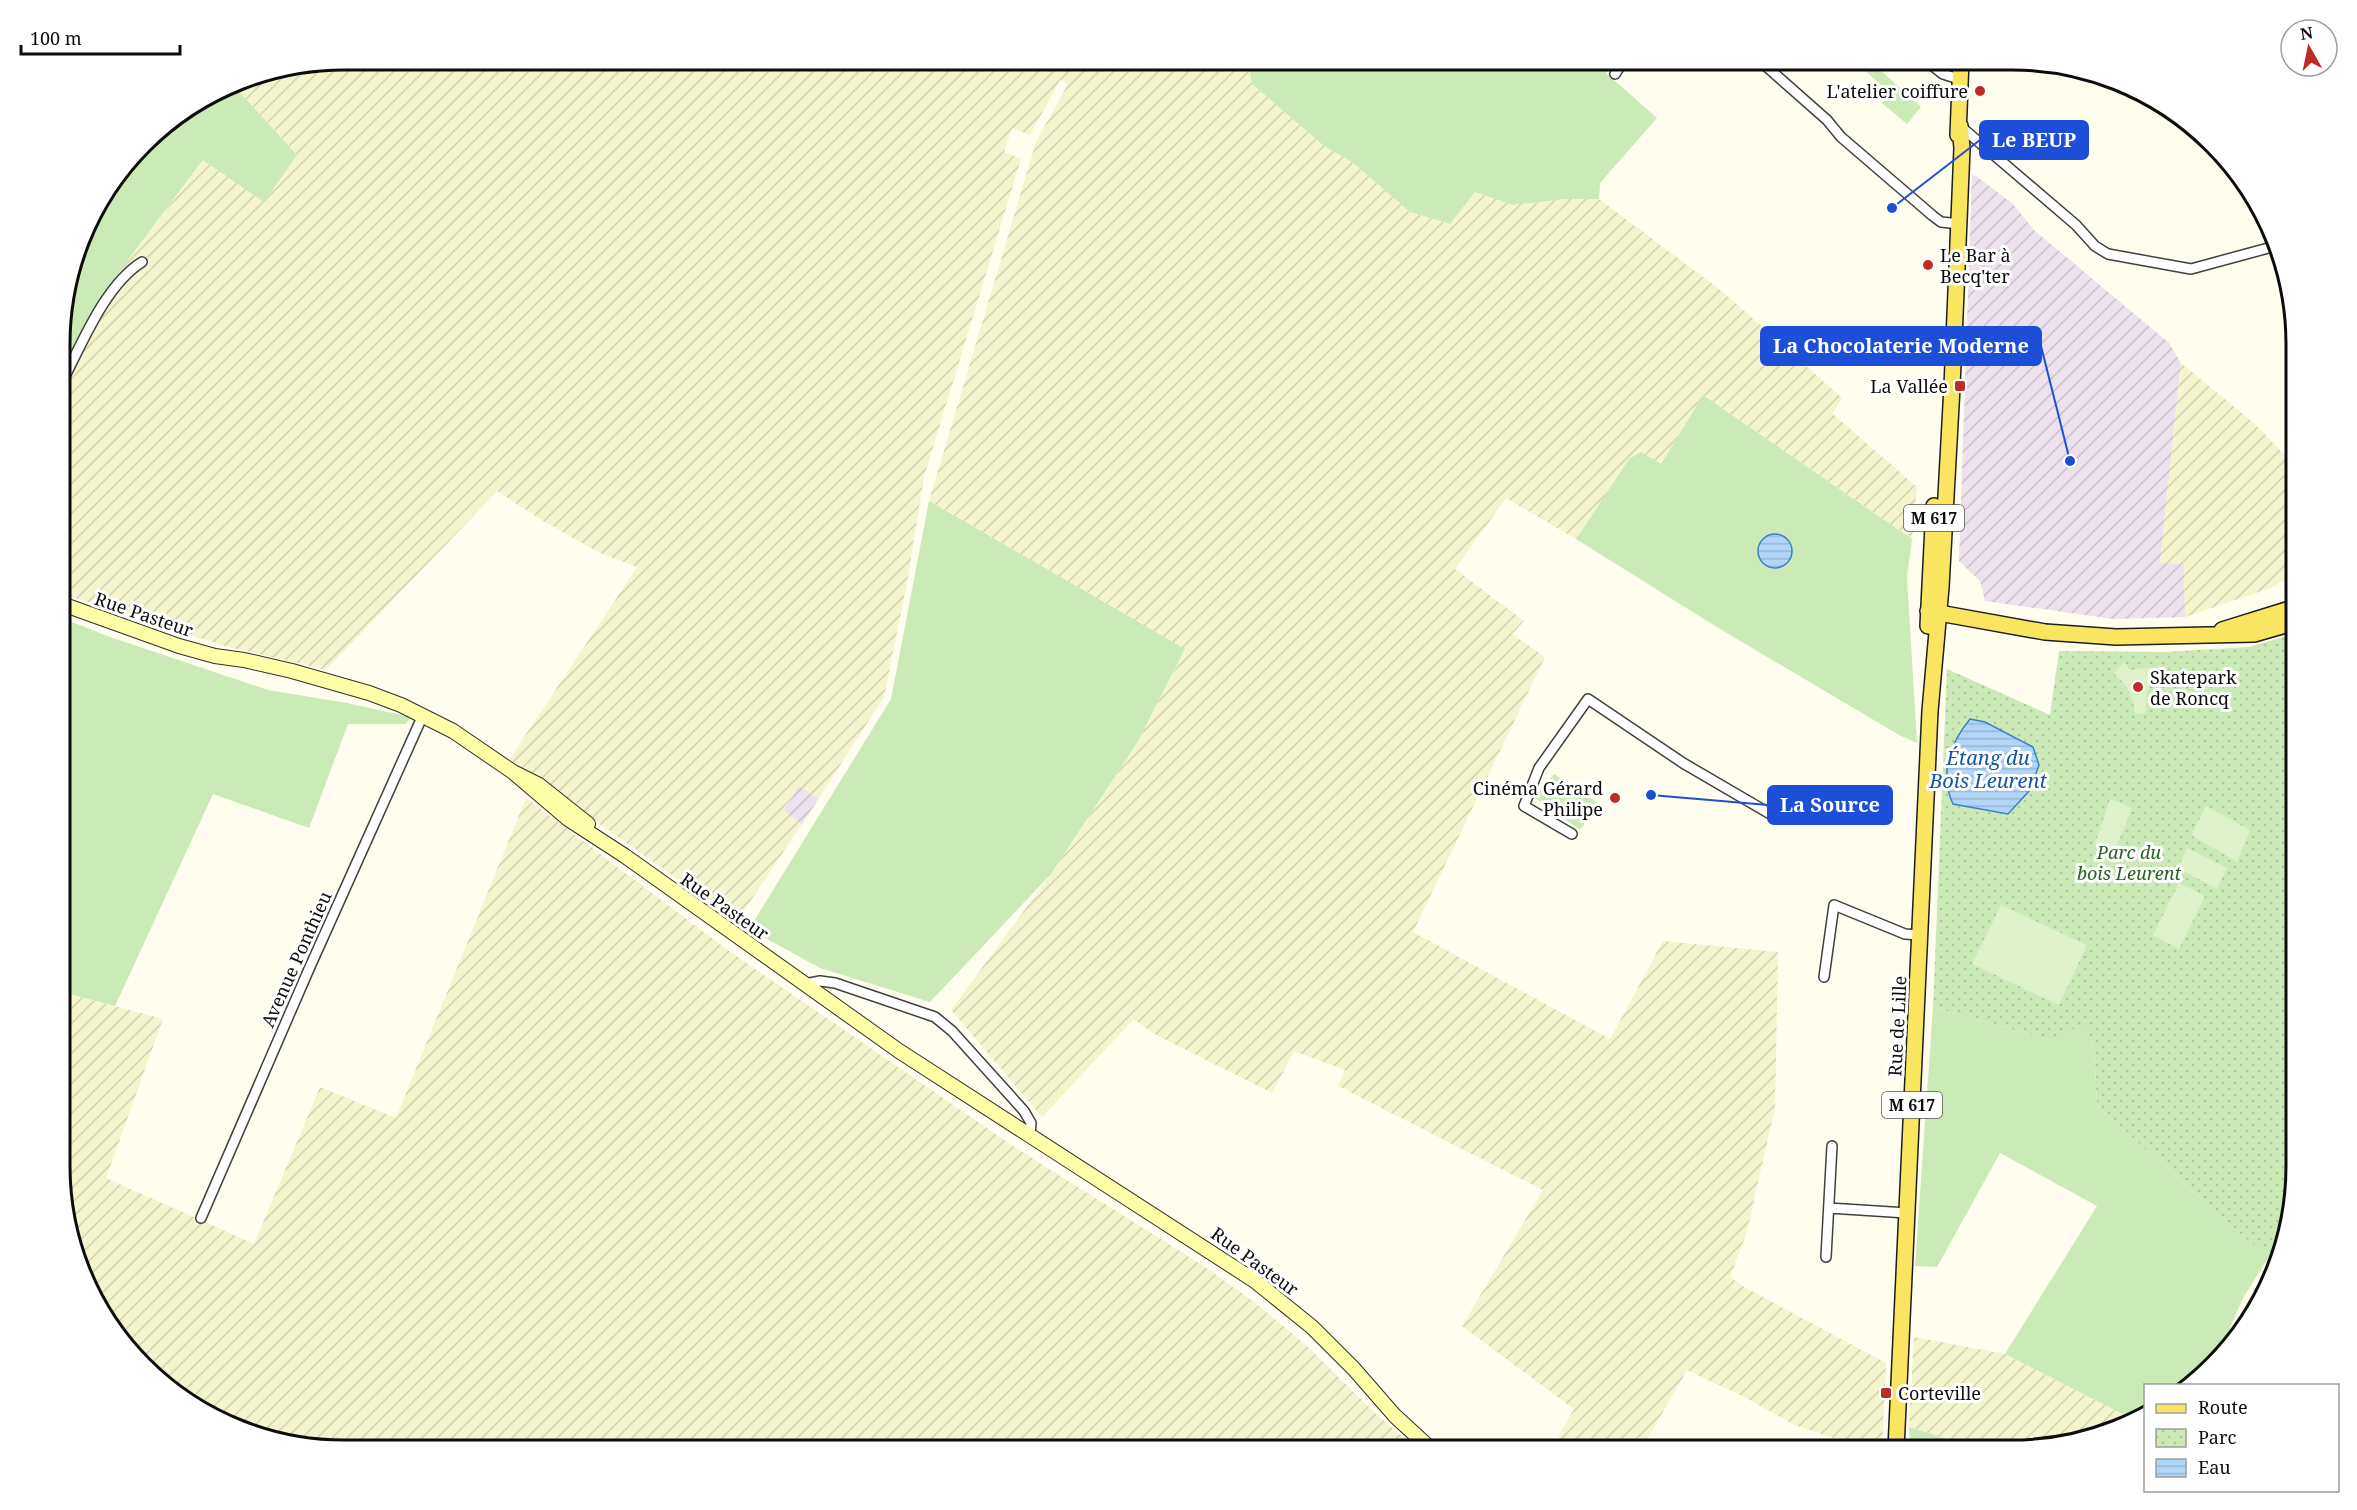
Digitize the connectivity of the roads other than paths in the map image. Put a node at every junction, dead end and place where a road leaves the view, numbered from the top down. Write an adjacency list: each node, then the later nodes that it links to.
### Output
1 (1618, 70): 5 (street)
2 (1770, 70): 8 (street)
3 (1938, 70): 6 (street)
4 (1962, 70): 6 (main road, Rue de Lille / M 617)
5 (1615, 74)
6 (1962, 80): 7 (main road, Rue de Lille / M 617)
7 (1960, 126): 8 (main road, Rue de Lille / M 617); 9 (street)
8 (1955, 224): 14 (main road, Rue de Lille / M 617)
9 (2269, 248)
10 (142, 262): 11 (street)
11 (70, 368)
12 (70, 607): 17 (main road, Rue Pasteur)
13 (2286, 610): 16 (main road)
14 (1933, 612): 16 (main road); 20 (main road, Rue de Lille / M 617)
15 (2286, 625): 16 (main road)
16 (2177, 637)
17 (423, 715): 22 (main road, Rue Pasteur); 27 (street, Avenue Ponthieu)
18 (1779, 819): 19 (street)
19 (1572, 834)
20 (1920, 934): 21 (street); 26 (main road, Rue de Lille / M 617)
21 (1824, 977)
22 (805, 984): 23 (main road, Rue Pasteur); 23 (street)
23 (1030, 1136): 29 (main road, Rue Pasteur)
24 (1832, 1146): 25 (street)
25 (1828, 1209): 26 (street); 28 (street)
26 (1907, 1213): 30 (main road, Rue de Lille / M 617)
27 (201, 1218)
28 (1826, 1257)
29 (1422, 1440)
30 (1896, 1440)

